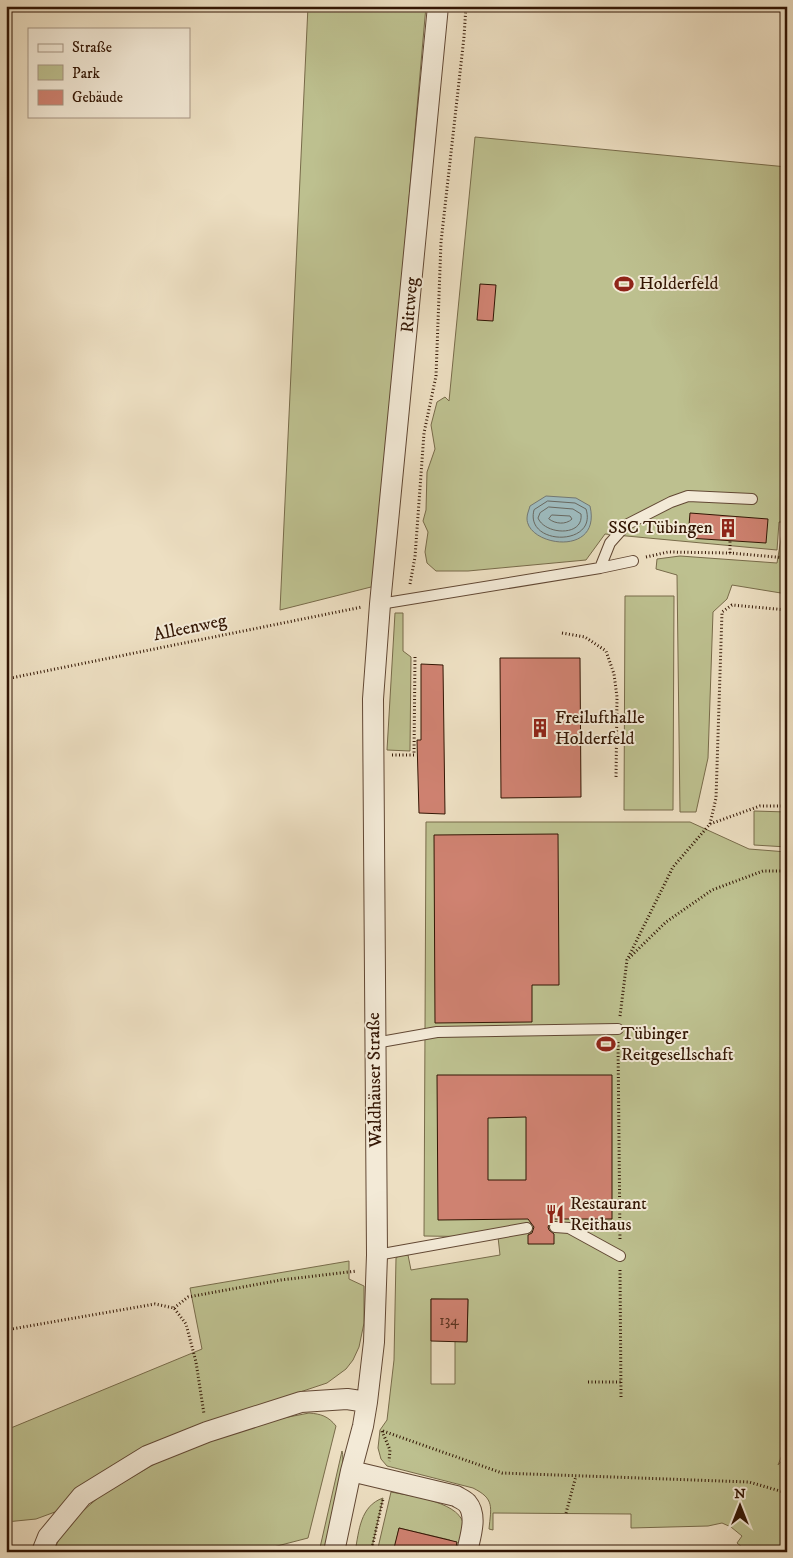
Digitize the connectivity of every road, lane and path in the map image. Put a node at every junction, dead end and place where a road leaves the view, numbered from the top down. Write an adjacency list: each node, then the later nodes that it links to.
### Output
1 (438, 6): 10 (street, Rittweg)
2 (466, 6): 9 (path)
3 (752, 499): 8 (lane)
4 (730, 541): 5 (path)
5 (730, 553): 6 (path); 7 (path)
6 (787, 558)
7 (633, 561): 8 (lane)
8 (600, 568): 9 (lane)
9 (407, 599): 10 (lane)
10 (380, 604): 14 (path, Alleenweg); 22 (street, Waldhäuser Straße)
11 (787, 610): 18 (path)
12 (562, 633): 16 (path)
13 (415, 657): 15 (path)
14 (6, 679)
15 (384, 755)
16 (616, 778)
17 (787, 806): 18 (path)
18 (710, 824): 20 (path)
19 (787, 871): 20 (path)
20 (627, 960): 21 (path)
21 (618, 1030): 22 (lane); 27 (path)
22 (374, 1043): 28 (street, Waldhäuser Straße)
23 (600, 1219): 25 (path)
24 (555, 1227): 27 (lane)
25 (598, 1227)
26 (527, 1228): 28 (lane)
27 (620, 1256): 32 (path)
28 (377, 1262): 29 (path); 34 (street, Waldhäuser Straße)
29 (174, 1308): 30 (path); 36 (path)
30 (6, 1330)
31 (588, 1382): 32 (path)
32 (621, 1382): 33 (path)
33 (622, 1398)
34 (368, 1402): 36 (street); 37 (street, Waldhäuser Straße)
35 (382, 1430): 38 (path)
36 (207, 1432): 41 (street)
37 (351, 1471): 42 (street, Waldhäuser Straße); 43 (street)
38 (576, 1476): 39 (path); 40 (path)
39 (787, 1493)
40 (566, 1513)
41 (42, 1552)
42 (334, 1552)
43 (467, 1552)

